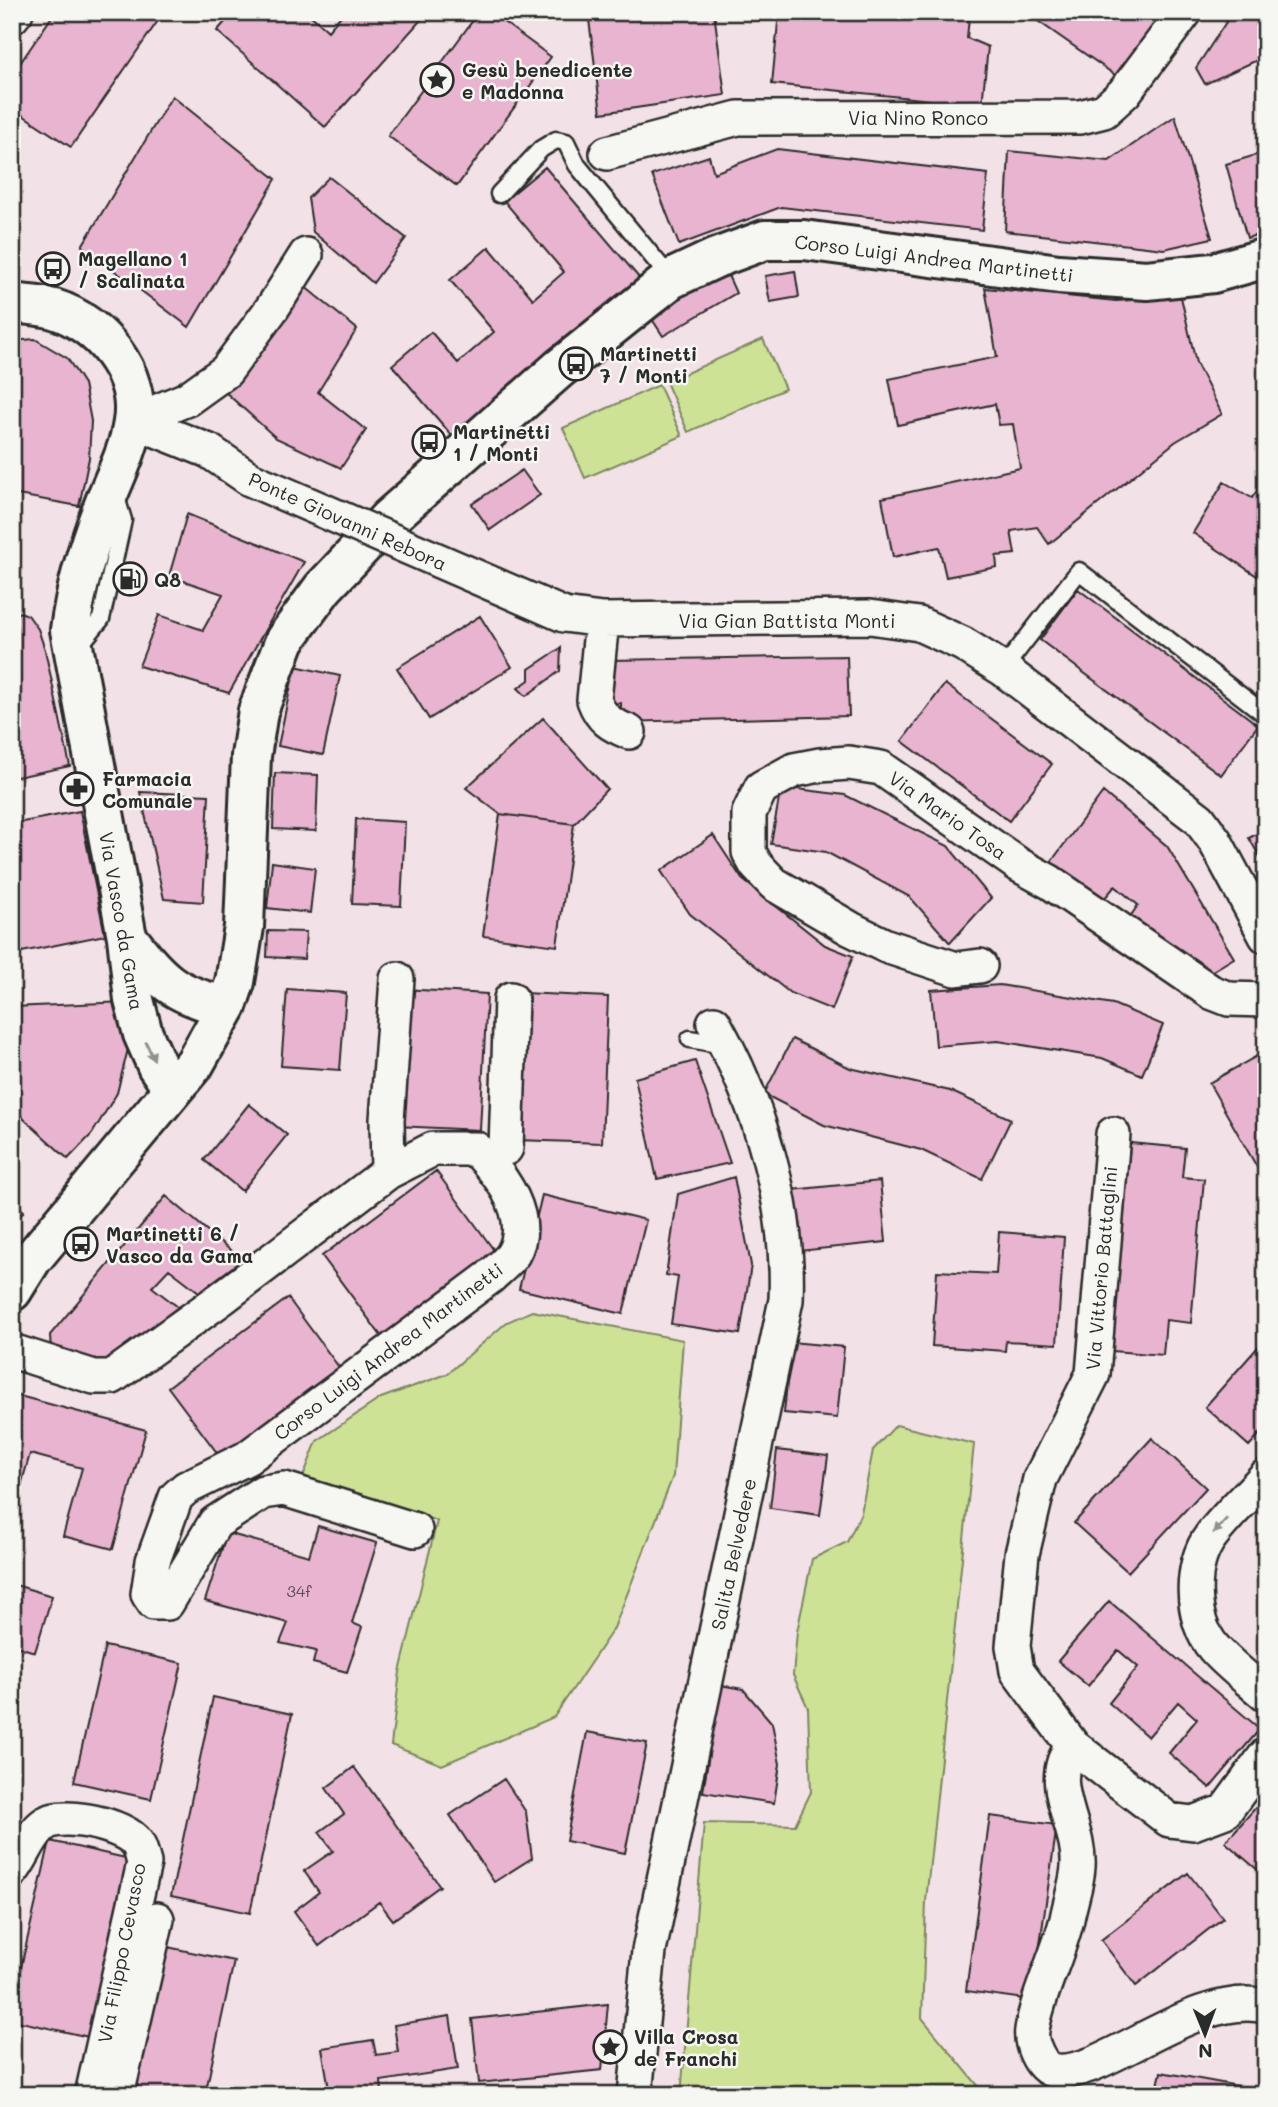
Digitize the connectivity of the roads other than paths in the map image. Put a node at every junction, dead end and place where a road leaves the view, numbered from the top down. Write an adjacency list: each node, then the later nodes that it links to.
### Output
1 (16, 12): 3 (street)
2 (1185, 12): 4 (street, Via Nino Ronco)
3 (12, 17)
4 (607, 153)
5 (499, 194): 8 (lane)
6 (306, 255): 10 (street)
7 (1266, 258): 8 (street, Corso Luigi Andrea Martinetti)
8 (671, 279): 22 (street, Corso Luigi Andrea Martinetti)
9 (12, 303): 10 (street)
10 (134, 421): 11 (street, Ponte Giovanni Rebora, bridge); 17 (street, Via Vasco da Gama)
11 (565, 615): 12 (street, Via Gian Battista Monti)
12 (602, 620): 13 (street, Via Gian Battista Monti); 15 (street)
13 (1003, 669): 14 (lane); 16 (street, Via Gian Battista Monti)
14 (1266, 715)
15 (629, 733)
16 (1266, 936)
17 (127, 937): 22 (street); 24 (street, Via Vasco da Gama, one-way to 24)
18 (980, 966): 21 (street, Via Mario Tosa)
19 (397, 979): 27 (street)
20 (510, 999): 26 (street)
21 (1266, 1000)
22 (227, 1006): 24 (street, Corso Luigi Andrea Martinetti)
23 (710, 1036): 40 (street, Salita Belvedere)
24 (173, 1090): 28 (street, Corso Luigi Andrea Martinetti)
25 (1113, 1134): 33 (street, Via Vittorio Battaglini)
26 (506, 1148)
27 (388, 1172): 29 (street, Corso Luigi Andrea Martinetti); 31 (street, Corso Luigi Andrea Martinetti)
28 (12, 1291)
29 (12, 1351)
30 (1266, 1476): 32 (street, one-way to 32)
31 (415, 1530)
32 (1266, 1695)
33 (1073, 1746): 34 (street, Via Vittorio Battaglini); 37 (street)
34 (1266, 1755)
35 (12, 1871): 38 (street, Via Filippo Cevasco)
36 (157, 1919): 39 (street, Via Filippo Cevasco)
37 (1266, 2006)
38 (92, 2095)
39 (117, 2095)
40 (635, 2095)

